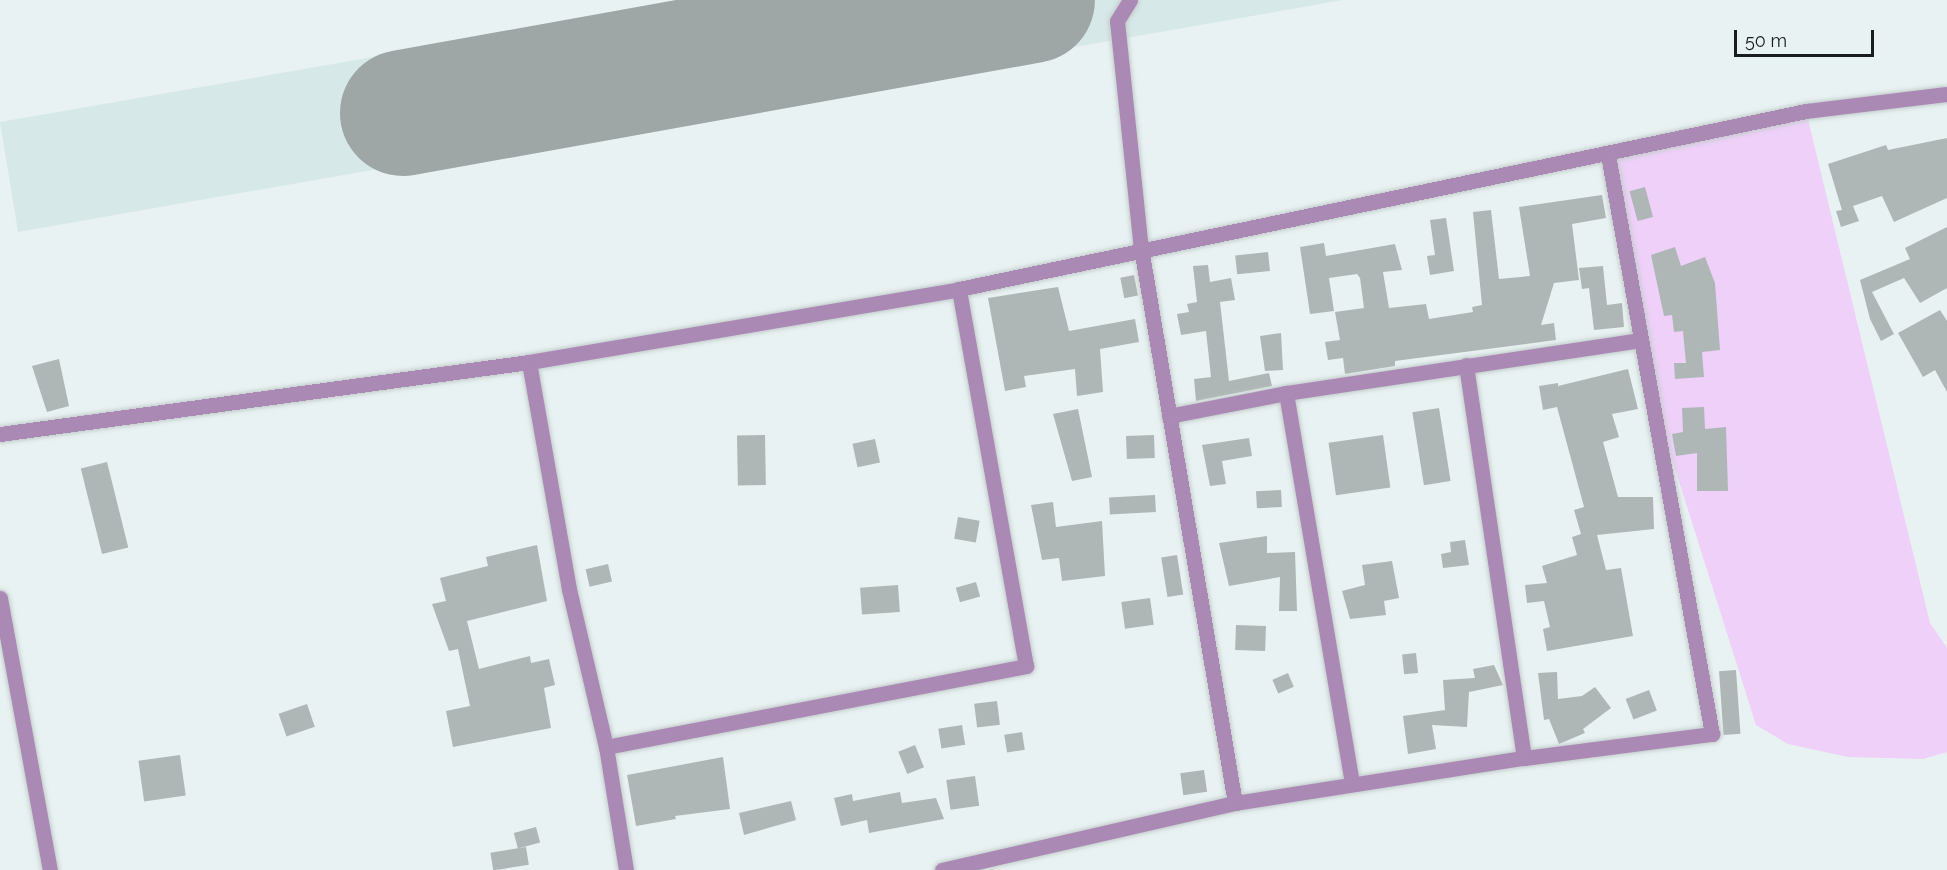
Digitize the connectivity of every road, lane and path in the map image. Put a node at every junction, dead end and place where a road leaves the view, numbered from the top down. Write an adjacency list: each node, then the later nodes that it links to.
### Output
1 (1130, 0): 4 (street)
2 (1947, 94): 3 (street)
3 (1608, 155): 4 (street); 6 (street)
4 (1141, 248): 5 (street); 10 (street)
5 (959, 289): 7 (street); 13 (street)
6 (1640, 340): 8 (street); 14 (street)
7 (529, 362): 11 (street); 13 (street)
8 (1466, 365): 9 (street); 14 (street)
9 (1286, 393): 10 (street); 15 (street)
10 (1169, 416): 16 (street)
11 (0, 434)
12 (0, 598): 17 (street)
13 (606, 747): 18 (street)
14 (1524, 758): 15 (street)
15 (1352, 783): 16 (street)
16 (1235, 803): 19 (street)
17 (50, 870)
18 (626, 870)
19 (942, 870)

